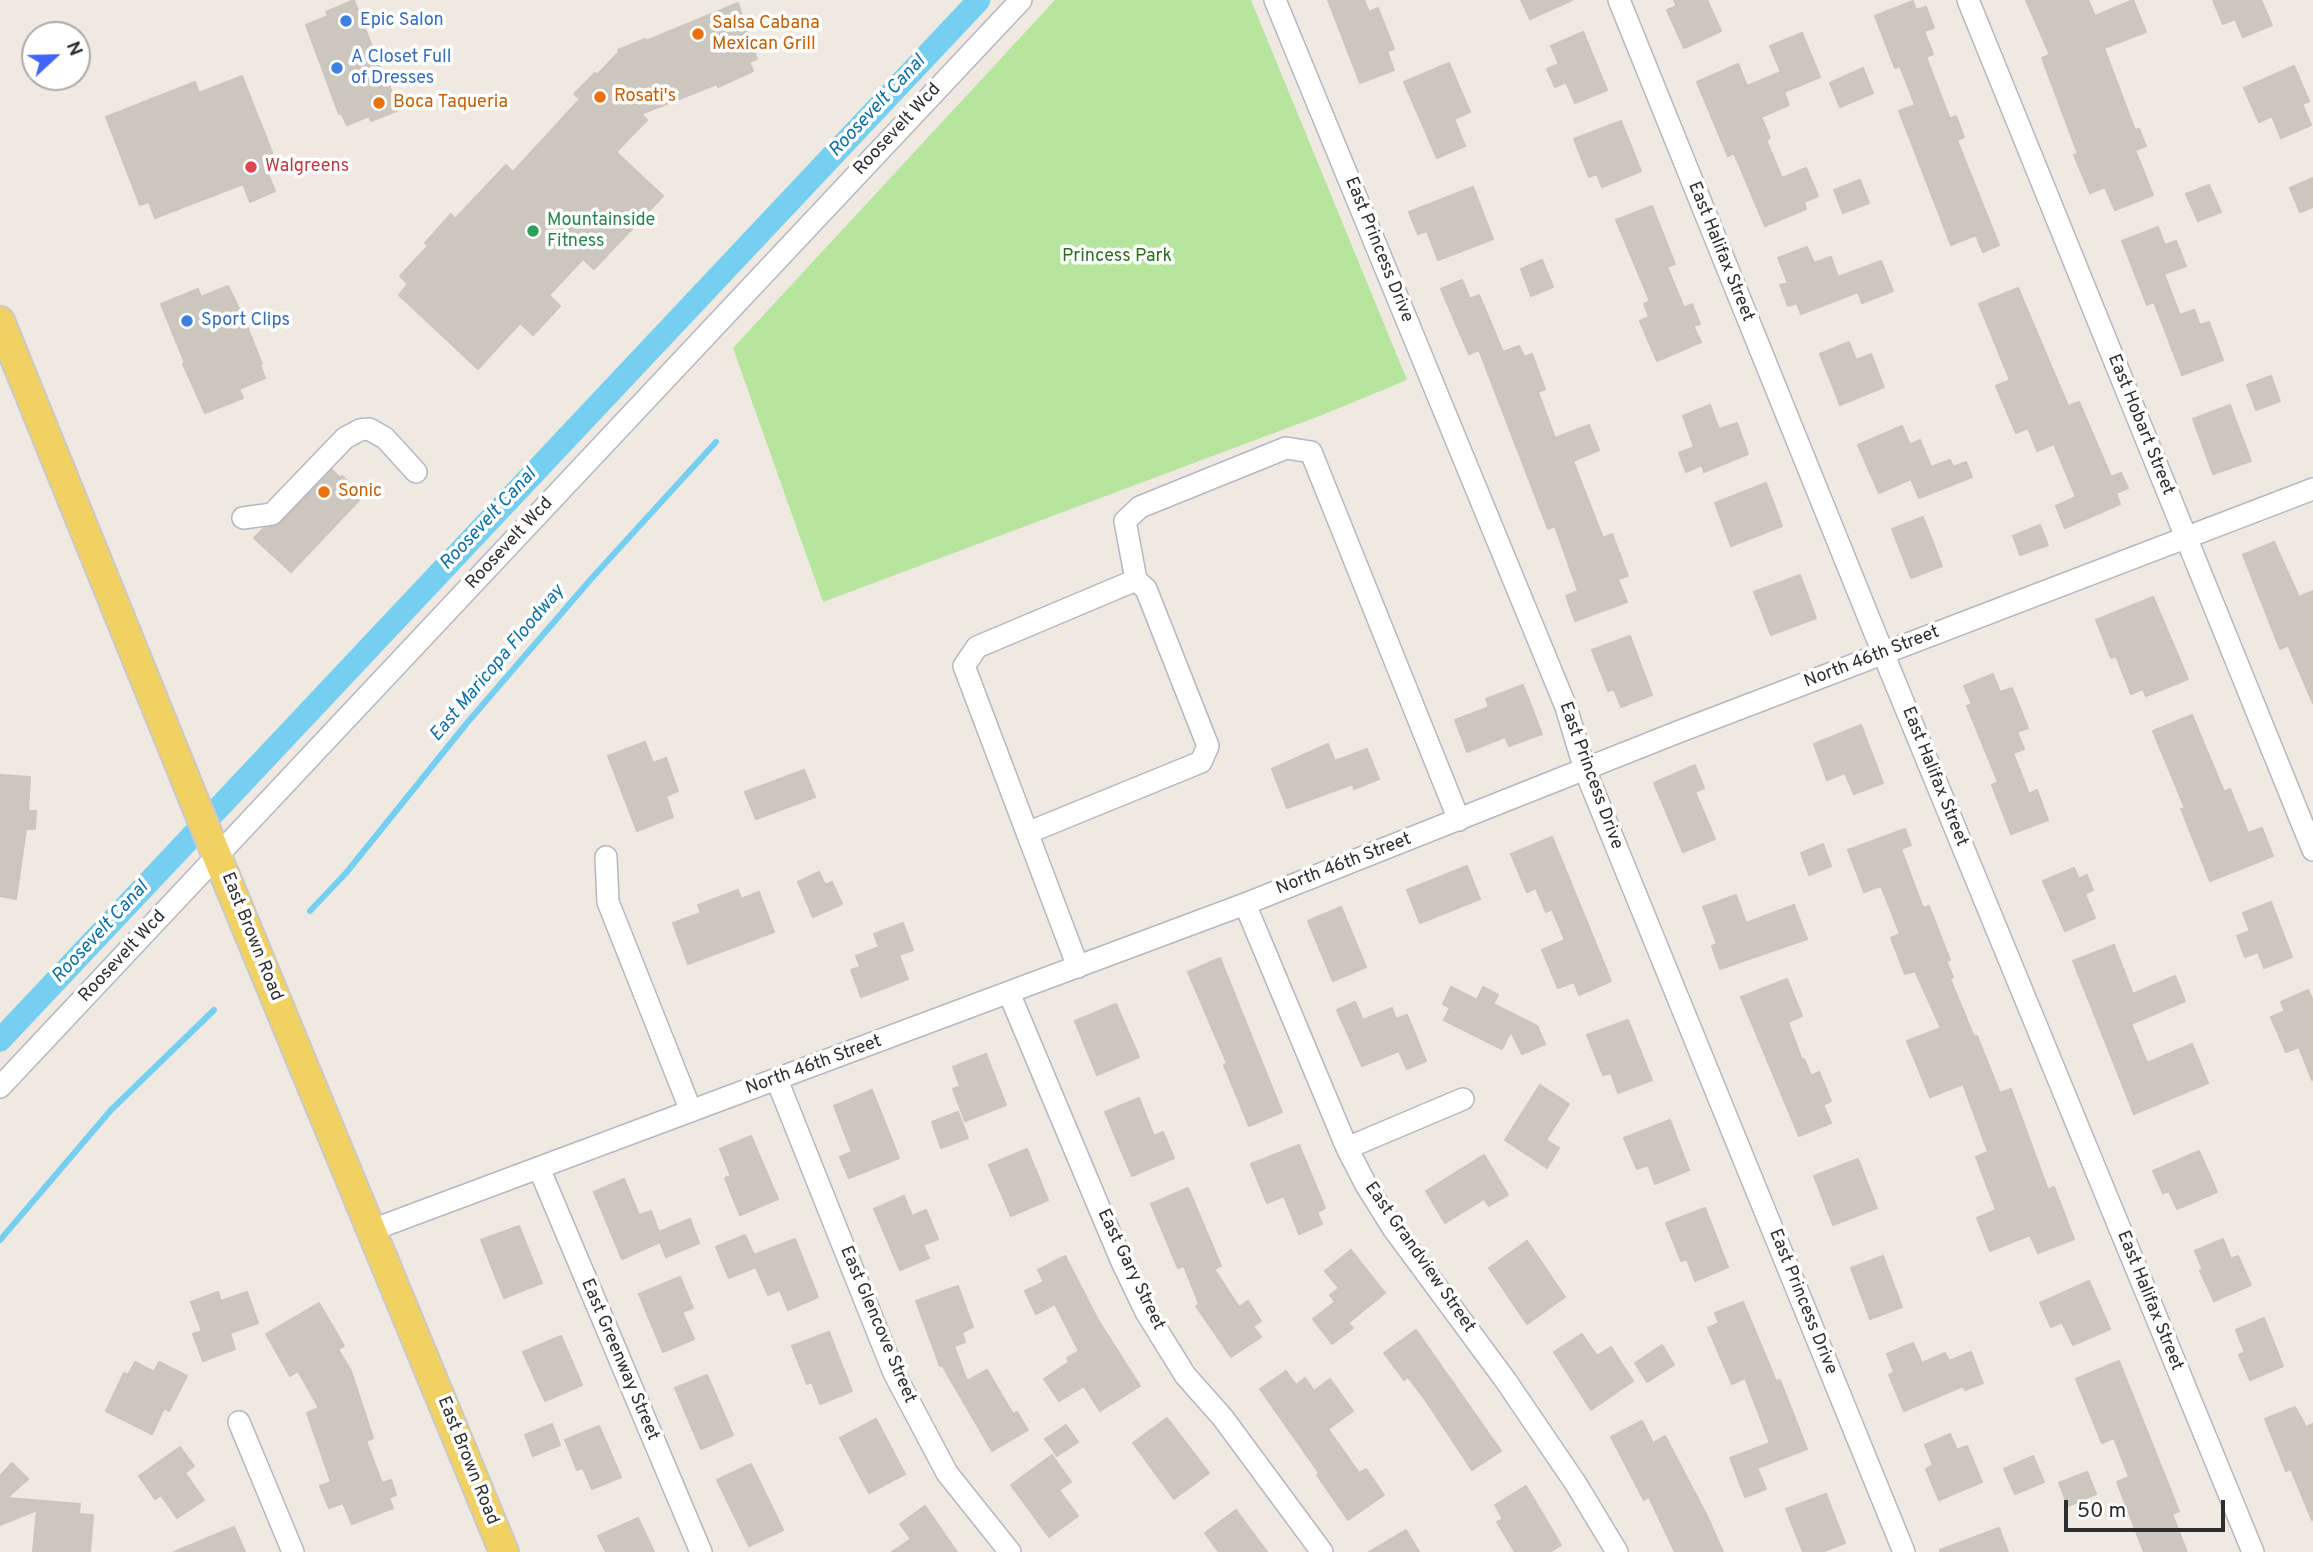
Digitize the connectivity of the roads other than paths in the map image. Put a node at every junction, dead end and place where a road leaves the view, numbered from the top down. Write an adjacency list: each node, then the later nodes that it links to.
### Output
1 (1021, 0): 15 (street, Roosevelt Wcd)
2 (1275, 0): 12 (street, East Princess Drive)
3 (1619, 0): 11 (street, East Halifax Street)
4 (1968, 0): 9 (street, East Hobart Street)
5 (0, 321): 15 (main road, East Brown Road)
6 (416, 472): 8 (street)
7 (2313, 489): 9 (street, North 46th Street)
8 (243, 518)
9 (2185, 538): 11 (street, North 46th Street); 16 (street, East Hobart Street)
10 (1136, 580): 13 (street); 14 (street); 14 (street)
11 (1883, 653): 12 (street, North 46th Street); 36 (street, East Halifax Street)
12 (1585, 770): 13 (street, North 46th Street); 35 (street, East Princess Drive)
13 (1459, 820): 18 (street, North 46th Street)
14 (1027, 833): 19 (street)
15 (214, 847): 22 (street, Roosevelt Wcd); 27 (main road, East Brown Road)
16 (2313, 850)
17 (606, 857): 24 (street)
18 (1245, 904): 19 (street, North 46th Street); 25 (street, East Grandview Street)
19 (1078, 968): 20 (street, North 46th Street)
20 (1009, 993): 21 (street, North 46th Street); 33 (street, East Gary Street)
21 (777, 1080): 24 (street, North 46th Street); 32 (street, East Glencove Street)
22 (0, 1087)
23 (1463, 1099): 25 (street)
24 (691, 1111): 26 (street, North 46th Street)
25 (1347, 1148): 34 (street, East Grandview Street)
26 (539, 1168): 27 (street, North 46th Street); 31 (street, East Greenway Street)
27 (372, 1230): 30 (main road, East Brown Road)
28 (239, 1422): 29 (street)
29 (293, 1552)
30 (504, 1552)
31 (701, 1552)
32 (1010, 1552)
33 (1322, 1552)
34 (1617, 1552)
35 (1904, 1552)
36 (2253, 1552)

